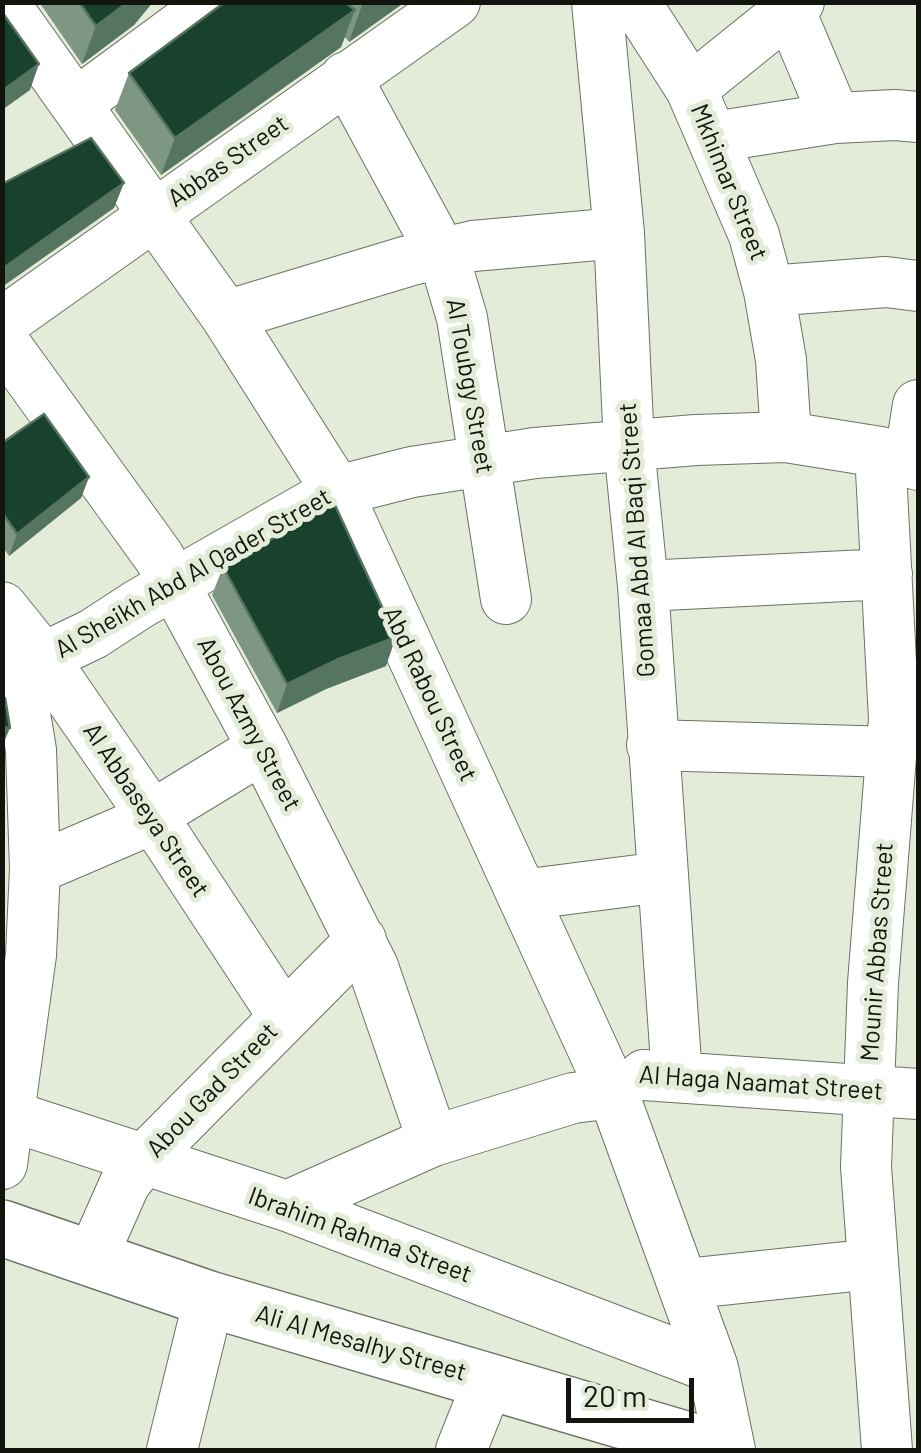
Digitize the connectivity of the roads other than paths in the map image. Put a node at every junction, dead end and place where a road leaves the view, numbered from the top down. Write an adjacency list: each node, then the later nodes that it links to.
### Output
1 (4, 2): 9 (street, Abd Rabou Street)
2 (214, 2): 9 (street)
3 (455, 2): 7 (street, Abbas Street)
4 (597, 2): 14 (street, Gomaa Abd Al Baqi Street)
5 (635, 2): 8 (street, Mkhimar Street)
6 (791, 5): 8 (street); 10 (street)
7 (346, 77): 13 (street, Abbas Street); 15 (street, Al Toubgy Street)
8 (691, 89): 12 (street, Mkhimar Street)
9 (76, 103): 13 (street, Abd Rabou Street)
10 (836, 118): 11 (street); 12 (street)
11 (918, 118)
12 (714, 136): 17 (street, Mkhimar Street)
13 (154, 214): 18 (street, Abd Rabou Street); 19 (street, Abbas Street)
14 (619, 233): 15 (street); 23 (street, Gomaa Abd Al Baqi Street)
15 (440, 253): 18 (street); 24 (street, Al Toubgy Street)
16 (918, 286): 17 (street)
17 (769, 291): 22 (street, Mkhimar Street)
18 (226, 316): 26 (street, Abd Rabou Street)
19 (2, 323)
20 (2, 340): 28 (street, Abou Azmy Street)
21 (918, 405): 25 (street, Mounir Abbas Street)
22 (786, 437): 23 (street, Al Sheikh Abd Al Qader Street); 25 (street, Al Sheikh Abd Al Qader Street)
23 (630, 446): 24 (street, Al Sheikh Abd Al Qader Street); 29 (street, Gomaa Abd Al Baqi Street)
24 (484, 460): 26 (street, Al Sheikh Abd Al Qader Street); 30 (street, Al Toubgy Street)
25 (903, 460): 27 (street, Mounir Abbas Street)
26 (337, 490): 28 (street, Al Sheikh Abd Al Qader Street); 41 (street, Abd Rabou Street)
27 (887, 574): 29 (street); 33 (street, Mounir Abbas Street)
28 (174, 583): 32 (street, Al Sheikh Abd Al Qader Street); 35 (street, Abou Azmy Street)
29 (643, 586): 34 (street, Gomaa Abd Al Baqi Street)
30 (506, 598)
31 (2, 608): 32 (street, Al Abbaseya Street)
32 (21, 664): 37 (street, Al Abbaseya Street); 39 (street)
33 (906, 686): 36 (street, Mounir Abbas Street)
34 (652, 746): 36 (street); 40 (street, Gomaa Abd Al Baqi Street)
35 (263, 748): 37 (street); 43 (street, Abou Azmy Street)
36 (892, 752): 38 (street, Mounir Abbas Street)
37 (152, 816): 39 (street); 44 (street, Al Abbaseya Street)
38 (902, 859): 47 (street, Mounir Abbas Street)
39 (35, 869): 42 (street)
40 (662, 877): 41 (street); 45 (street, Gomaa Abd Al Baqi Street)
41 (522, 895): 46 (street, Abd Rabou Street)
42 (17, 936): 49 (street)
43 (361, 940): 44 (street, Abou Gad Street); 50 (street, Abou Azmy Street)
44 (284, 1017): 51 (street, Abou Gad Street)
45 (677, 1077): 46 (street, Al Haga Naamat Street); 47 (street, Al Haga Naamat Street)
46 (609, 1083): 50 (street, Al Haga Naamat Street); 57 (street, Abd Rabou Street)
47 (867, 1090): 48 (street, Al Haga Naamat Street); 56 (street, Mounir Abbas Street)
48 (918, 1094)
49 (6, 1115): 51 (street, Ibrahim Rahma Street); 52 (street)
50 (433, 1142): 53 (street, Al Haga Naamat Street)
51 (144, 1158): 53 (street, Ibrahim Rahma Street); 55 (street, Abou Gad Street)
52 (2, 1164)
53 (286, 1206): 59 (street, Ibrahim Rahma Street)
54 (2, 1228): 55 (street, Ali Al Mesalhy Street)
55 (92, 1260): 58 (street, Ali Al Mesalhy Street)
56 (874, 1264): 57 (street); 65 (street, Mounir Abbas Street)
57 (685, 1284): 59 (street, Abd Rabou Street)
58 (209, 1298): 60 (street, Ali Al Mesalhy Street); 61 (street)
59 (713, 1368): 64 (street, Abd Rabou Street)
60 (489, 1380): 62 (street); 63 (street, Ali Al Mesalhy Street)
61 (172, 1450)
62 (461, 1450)
63 (722, 1450)
64 (730, 1450)
65 (887, 1450)

